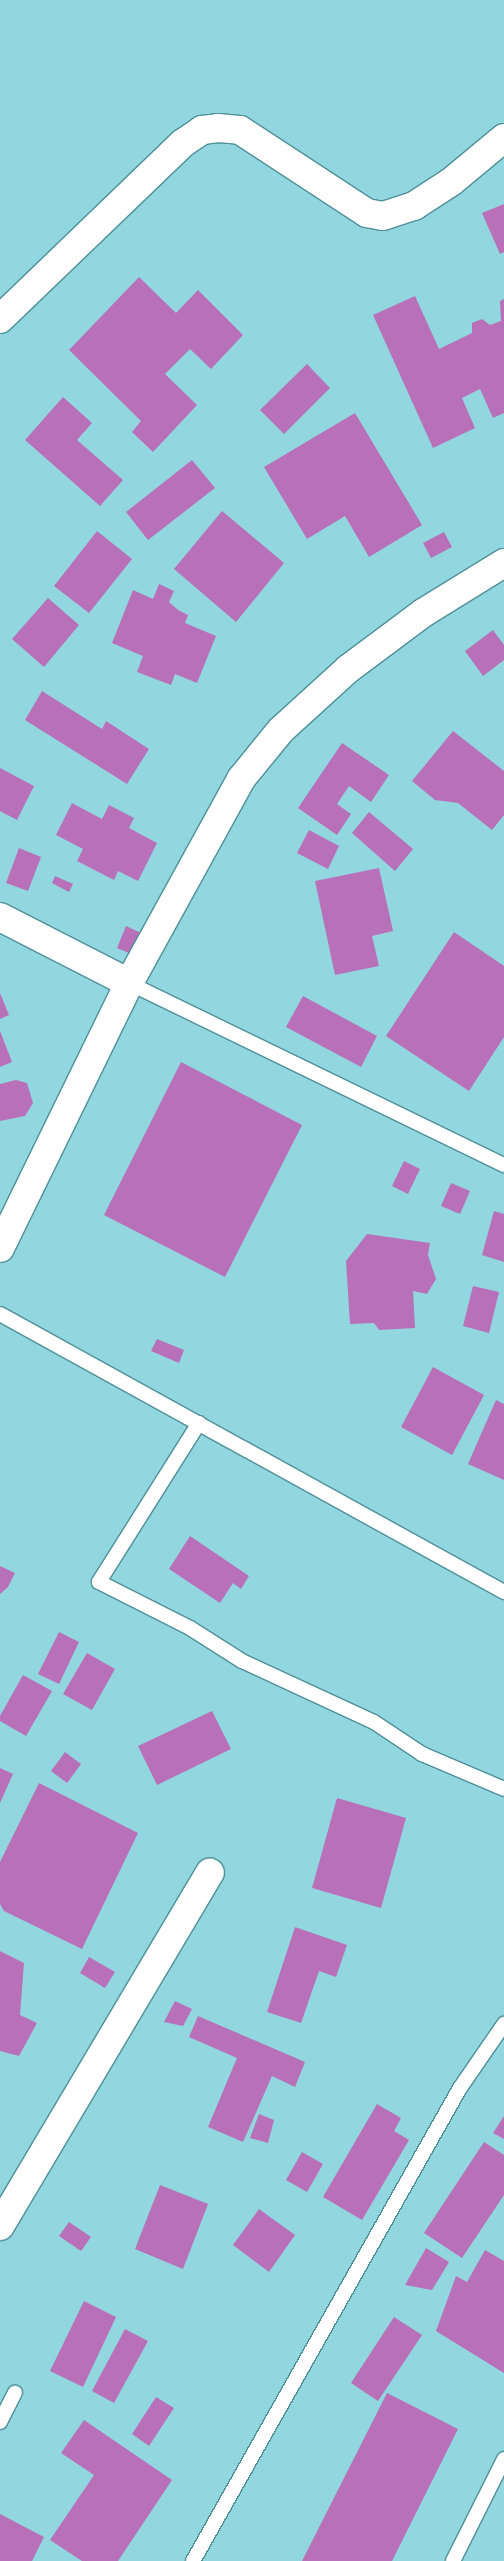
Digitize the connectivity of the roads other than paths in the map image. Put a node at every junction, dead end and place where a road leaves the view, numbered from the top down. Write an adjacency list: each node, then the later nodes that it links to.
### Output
1 (504, 138): 2 (street)
2 (0, 319)
3 (504, 564): 5 (street)
4 (0, 916): 5 (street)
5 (129, 983): 6 (lane); 7 (street)
6 (504, 1165)
7 (0, 1248)
8 (0, 1314): 9 (lane)
9 (199, 1423): 10 (lane); 11 (lane)
10 (504, 1592)
11 (504, 1789)
12 (210, 1873): 14 (street)
13 (504, 2024): 18 (lane)
14 (0, 2226)
15 (15, 2393): 16 (lane)
16 (0, 2422)
17 (504, 2458): 19 (lane)
18 (194, 2561)
19 (453, 2561)

